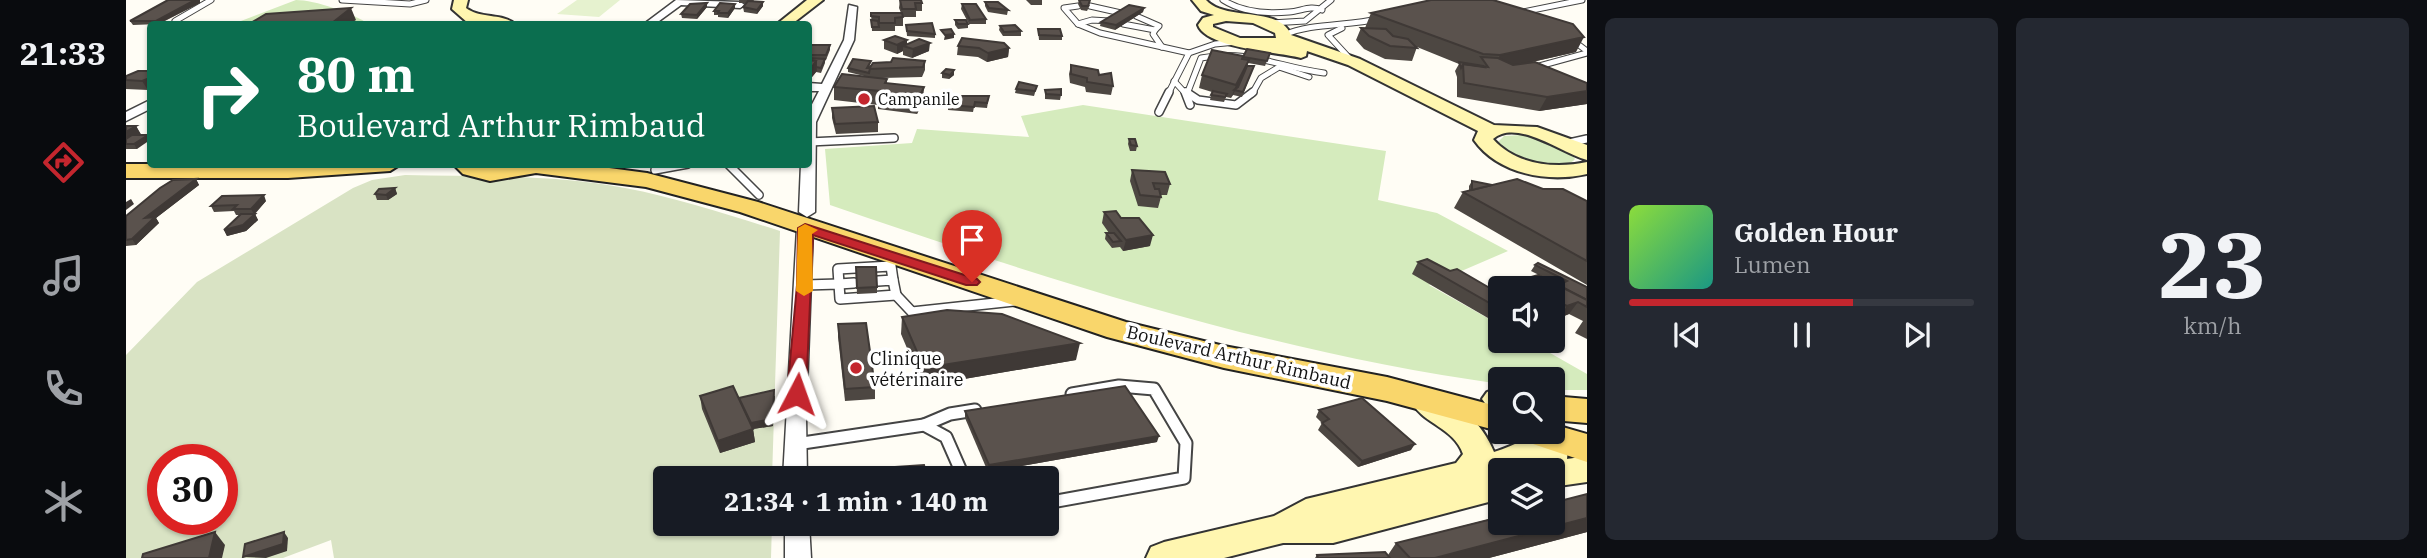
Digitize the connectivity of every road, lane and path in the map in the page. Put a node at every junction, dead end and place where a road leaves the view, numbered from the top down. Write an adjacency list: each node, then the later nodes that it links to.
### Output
1 (211, 0): 23 (lane)
2 (342, 0): 3 (lane)
3 (426, 0)
4 (461, 0): 24 (street)
5 (1188, 0): 34 (street)
6 (1199, 0): 21 (street)
7 (1223, 0): 16 (lane)
8 (1331, 0): 16 (lane)
9 (1583, 0): 19 (lane)
10 (680, 1): 12 (street); 25 (street)
11 (823, 3): 26 (street); 27 (street)
12 (740, 5)
13 (1078, 6): 31 (lane)
14 (1090, 6): 17 (lane)
15 (852, 7): 52 (street)
16 (1322, 10): 30 (lane)
17 (1121, 13)
18 (1511, 13): 19 (lane)
19 (1518, 13): 29 (lane)
20 (1136, 16): 35 (lane)
21 (1242, 18): 30 (street); 34 (street)
22 (1384, 18): 33 (lane)
23 (175, 21)
24 (482, 21)
25 (653, 21)
26 (790, 21)
27 (808, 21)
28 (1109, 21): 31 (lane)
29 (1521, 22)
30 (1268, 23): 36 (street)
31 (1078, 24): 40 (lane)
32 (1124, 24): 35 (lane)
33 (1346, 26): 36 (lane); 44 (lane)
34 (1209, 27): 38 (street); 41 (lane)
35 (1156, 30): 40 (lane)
36 (1284, 36): 39 (street); 44 (street)
37 (1566, 36): 42 (lane)
38 (1237, 42): 39 (street); 41 (lane)
39 (1260, 44): 50 (street)
40 (1162, 47): 43 (lane)
41 (1197, 48): 43 (lane)
42 (1587, 52): 45 (lane)
43 (1189, 53): 51 (lane)
44 (1354, 62): 50 (street)
45 (1540, 66): 46 (lane); 47 (lane)
46 (1527, 69)
47 (1551, 70)
48 (1324, 73): 54 (lane)
49 (1309, 77): 54 (lane)
50 (1381, 78): 60 (street)
51 (1174, 80): 54 (lane); 57 (lane)
52 (832, 86): 53 (street); 59 (street)
53 (812, 87)
54 (1186, 93): 55 (lane)
55 (1190, 105)
56 (147, 106): 58 (street)
57 (1159, 112)
58 (126, 117)
59 (812, 119)
60 (1491, 130): 62 (street); 77 (street)
61 (894, 138): 63 (lane)
62 (1578, 141): 64 (street)
63 (812, 142)
64 (1587, 154)
65 (126, 159): 66 (main road)
66 (147, 159)
67 (332, 168): 76 (main road)
68 (468, 168): 69 (main road, Boulevard Arthur Rimbaud)
69 (526, 168)
70 (559, 168): 79 (main road, Boulevard Arthur Rimbaud)
71 (641, 168): 75 (main road, Boulevard Arthur Rimbaud)
72 (666, 168): 75 (lane)
73 (732, 168): 78 (lane)
74 (808, 168): 79 (street)
75 (655, 170): 78 (main road, Boulevard Arthur Rimbaud)
76 (126, 171)
77 (1583, 172)
78 (759, 195): 79 (main road, Boulevard Arthur Rimbaud)
79 (806, 220): 84 (street); 86 (main road, Boulevard Arthur Rimbaud); 89 (main road, Boulevard Arthur Rimbaud)
80 (878, 281): 81 (lane)
81 (893, 281): 83 (lane); 85 (lane)
82 (854, 283): 83 (lane)
83 (839, 284): 84 (lane); 85 (lane)
84 (805, 285): 98 (street)
85 (896, 295): 86 (lane)
86 (1026, 299): 88 (main road, Boulevard Arthur Rimbaud)
87 (1054, 397): 105 (lane)
88 (1418, 398): 90 (main road, Boulevard Arthur Rimbaud); 103 (street)
89 (1488, 402)
90 (1488, 403)
91 (989, 408): 93 (lane)
92 (1587, 411): 94 (main road)
93 (924, 425): 98 (lane); 101 (lane)
94 (1565, 432)
95 (1551, 444): 103 (street)
96 (1557, 444): 102 (street)
97 (1565, 444): 99 (main road)
98 (794, 445): 100 (street)
99 (1587, 448)
100 (795, 466)
101 (959, 466)
102 (1587, 469)
103 (1466, 473): 106 (street)
104 (1488, 489): 106 (street)
105 (1059, 501)
106 (1283, 528): 109 (street)
107 (798, 536): 108 (street)
108 (799, 558)
109 (1164, 558)

